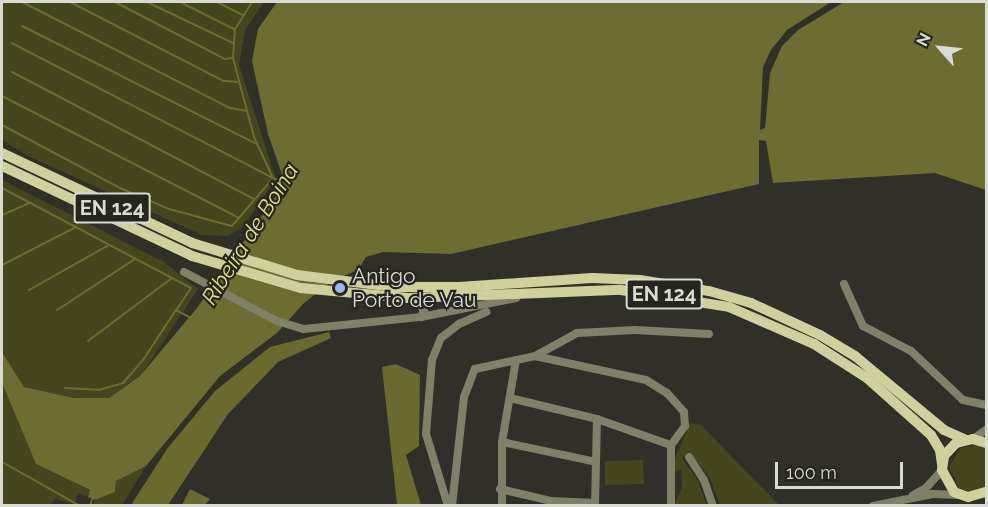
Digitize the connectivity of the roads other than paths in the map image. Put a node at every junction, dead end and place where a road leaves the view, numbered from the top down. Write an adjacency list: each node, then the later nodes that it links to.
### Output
1 (2, 153): 16 (main road, EN 124)
2 (2, 166): 6 (main road, EN 124)
3 (184, 272): 8 (street)
4 (844, 284): 13 (street)
5 (555, 291): 6 (main road, EN 124); 8 (street); 22 (main road, EN 124)
6 (409, 298): 8 (street)
7 (486, 312): 29 (street)
8 (421, 317)
9 (709, 334): 10 (street)
10 (535, 356): 11 (street); 19 (street)
11 (516, 360): 12 (street); 29 (street)
12 (510, 398): 14 (street); 17 (street)
13 (987, 405)
14 (597, 419): 19 (street); 21 (street)
15 (987, 430): 16 (street)
16 (968, 439): 18 (main road, EN 124); 22 (main road)
17 (502, 442): 21 (street); 23 (street)
18 (987, 443)
19 (671, 446): 31 (street)
20 (689, 457): 32 (street)
21 (596, 462): 28 (street)
22 (942, 467): 25 (main road, EN 124); 27 (street)
23 (500, 489): 28 (street); 30 (street)
24 (987, 492): 25 (main road)
25 (965, 496): 26 (main road); 27 (street)
26 (987, 497)
27 (908, 498): 33 (street)
28 (595, 504)
29 (450, 506)
30 (502, 506)
31 (671, 506)
32 (713, 506)
33 (873, 506)

